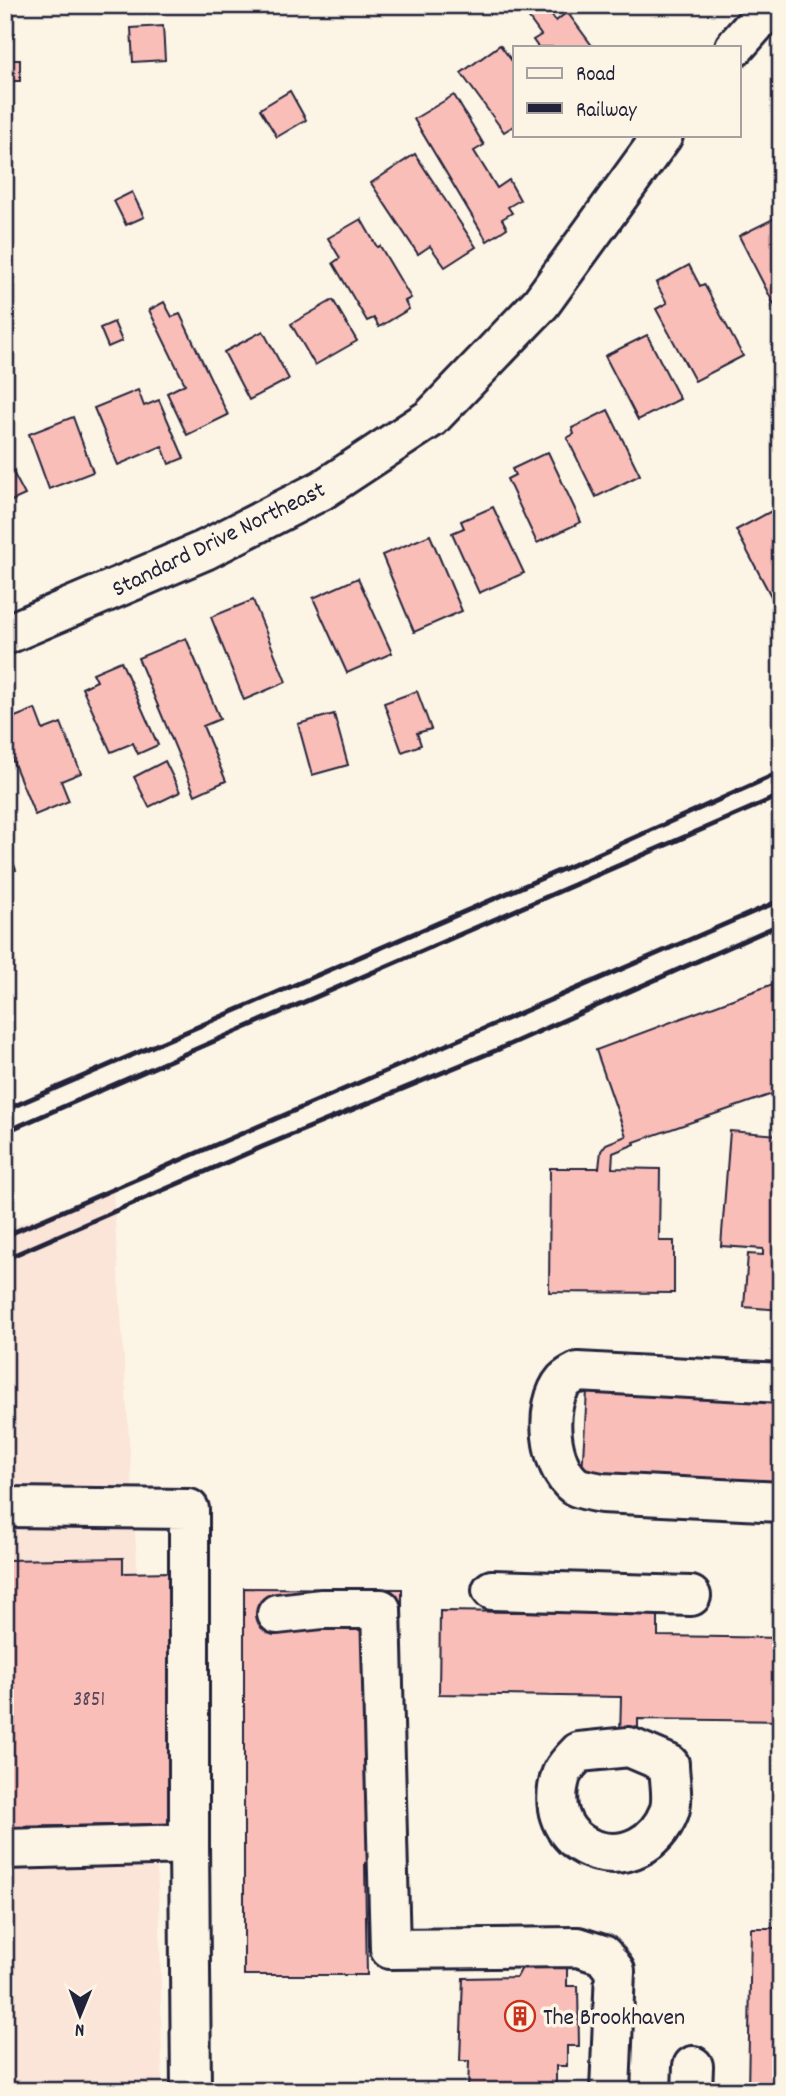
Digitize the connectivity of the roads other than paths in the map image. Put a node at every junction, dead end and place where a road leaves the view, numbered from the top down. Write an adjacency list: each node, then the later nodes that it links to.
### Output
1 (776, 5): 2 (street)
2 (736, 46)
3 (662, 136): 4 (street, Standard Drive Northeast)
4 (5, 635)
5 (781, 1382): 6 (street)
6 (781, 1502)
7 (5, 1507): 11 (street)
8 (492, 1590): 9 (street)
9 (691, 1596)
10 (277, 1614): 14 (street)
11 (189, 1844): 12 (street); 13 (street)
12 (5, 1849)
13 (191, 2091)
14 (610, 2091)

